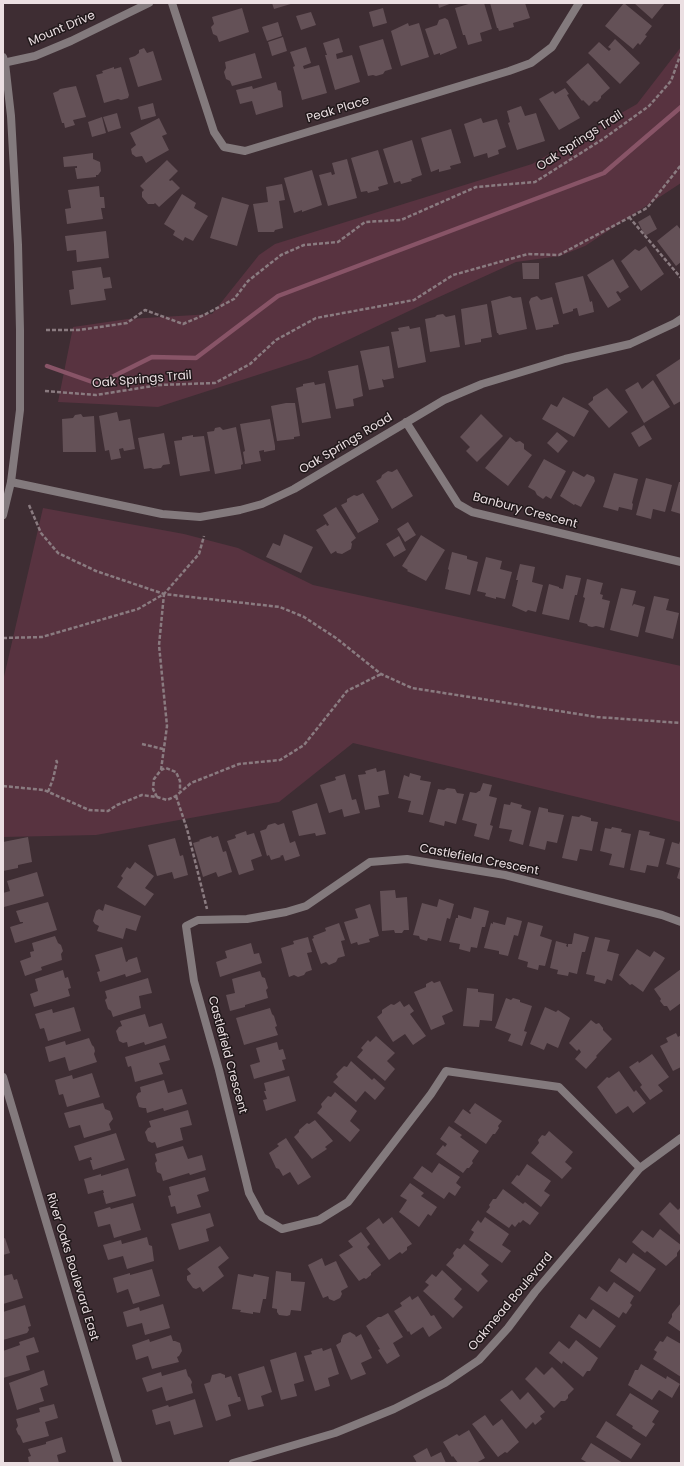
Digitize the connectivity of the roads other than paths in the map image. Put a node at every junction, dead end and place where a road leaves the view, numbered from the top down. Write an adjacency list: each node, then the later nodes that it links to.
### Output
1 (149, 3): 4 (street, Mount Drive)
2 (172, 3): 3 (street, Peak Place)
3 (579, 3)
4 (4, 61): 7 (street)
5 (681, 319): 6 (street, Oak Springs Road)
6 (406, 422): 7 (street, Oak Springs Road); 9 (street, Banbury Crescent)
7 (11, 482): 8 (street)
8 (3, 515)
9 (681, 562)
10 (681, 922): 13 (street, Castlefield Crescent)
11 (3, 1077): 14 (street, River Oaks Boulevard East)
12 (681, 1138): 13 (street, Oakmead Boulevard)
13 (640, 1168): 15 (street, Oakmead Boulevard)
14 (118, 1463)
15 (233, 1463)

